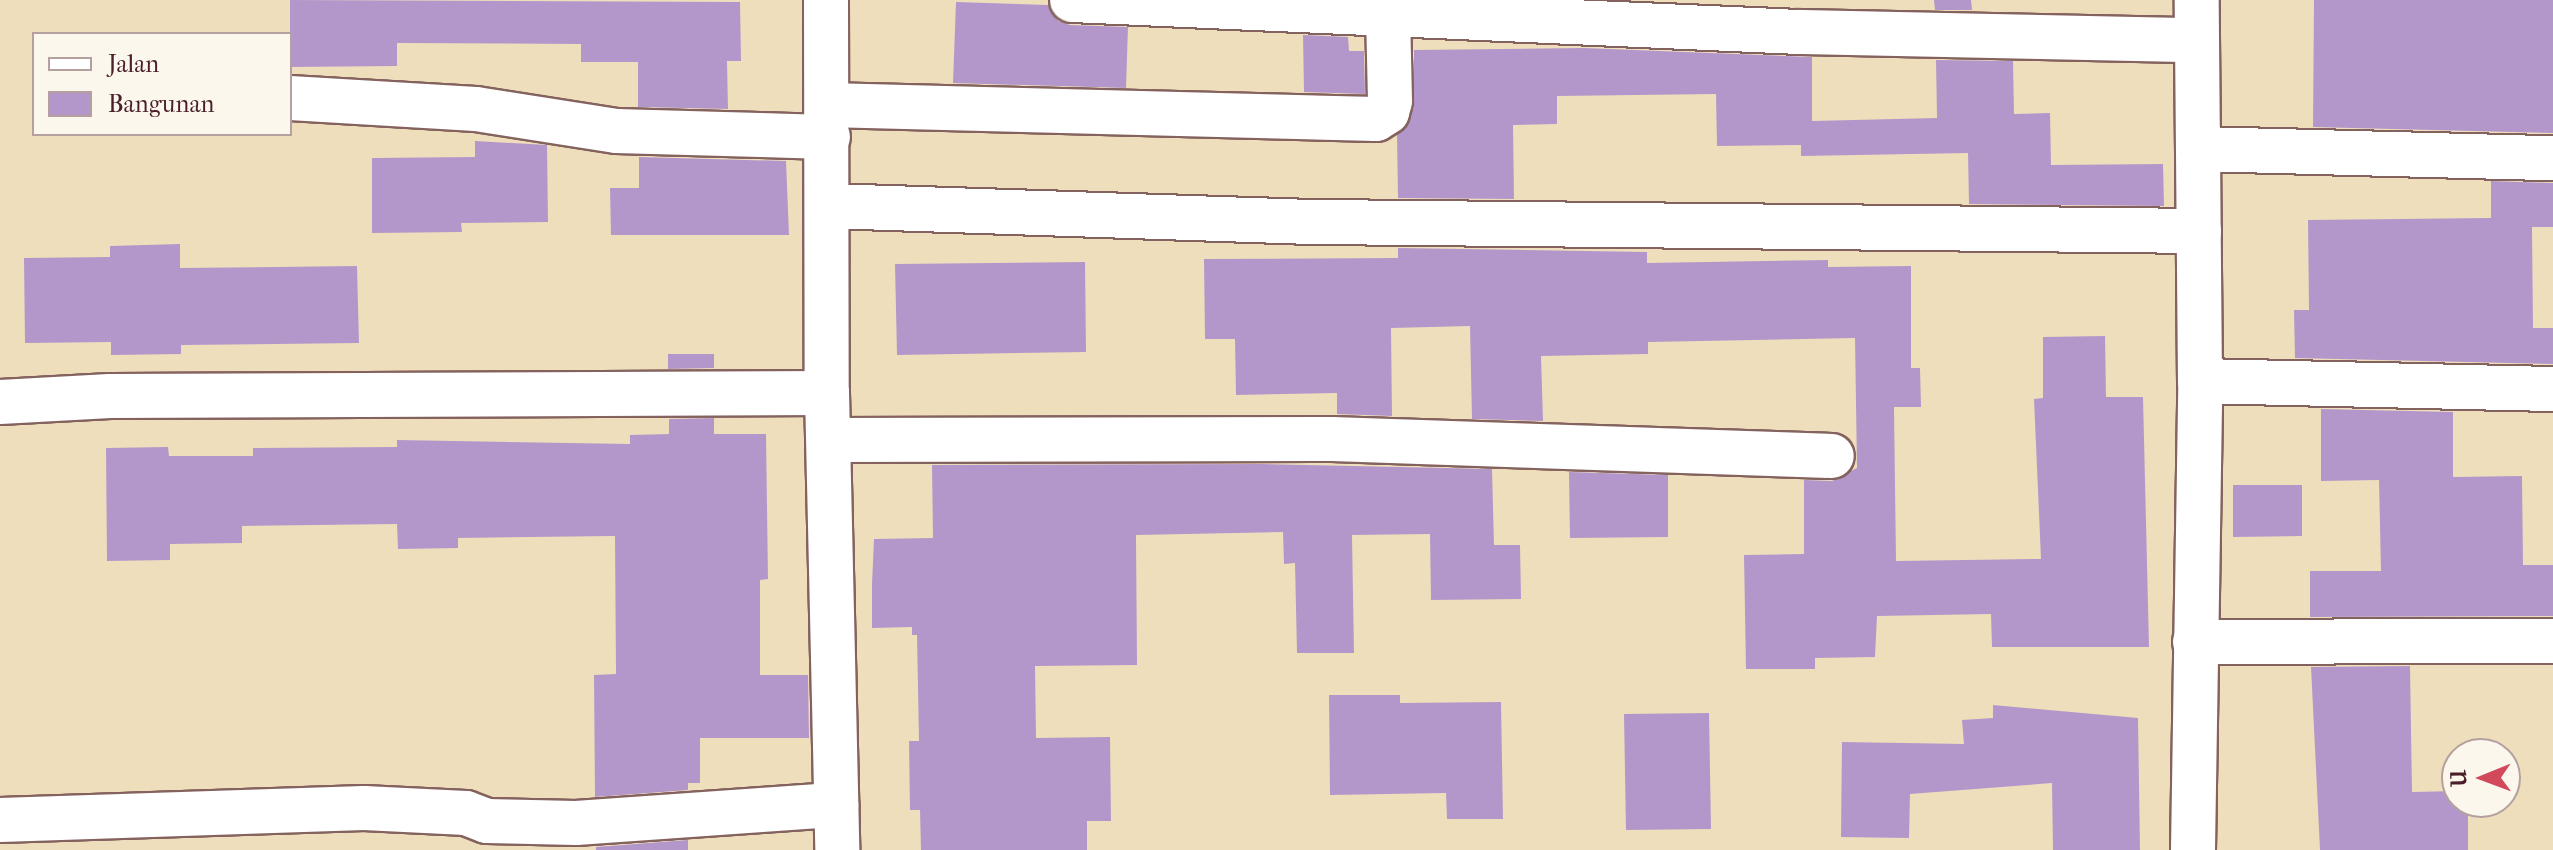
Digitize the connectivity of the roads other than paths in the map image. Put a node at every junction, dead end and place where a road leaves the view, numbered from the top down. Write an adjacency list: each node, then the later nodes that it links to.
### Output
1 (826, 0): 6 (street)
2 (1072, 0): 3 (street)
3 (1388, 10): 4 (street); 6 (street)
4 (2197, 20): 7 (street)
5 (292, 98): 6 (street)
6 (827, 121): 9 (street)
7 (2200, 149): 8 (street); 10 (street)
8 (2553, 158)
9 (829, 206): 10 (street); 13 (street)
10 (2199, 231): 11 (street)
11 (2200, 381): 12 (street); 18 (street)
12 (2553, 389)
13 (827, 393): 14 (street); 15 (street)
14 (0, 402)
15 (829, 440): 16 (street); 19 (street)
16 (1832, 456)
17 (2553, 641): 18 (street)
18 (2195, 642): 22 (street)
19 (836, 805): 20 (street); 21 (street)
20 (0, 820)
21 (837, 850)
22 (2193, 850)

